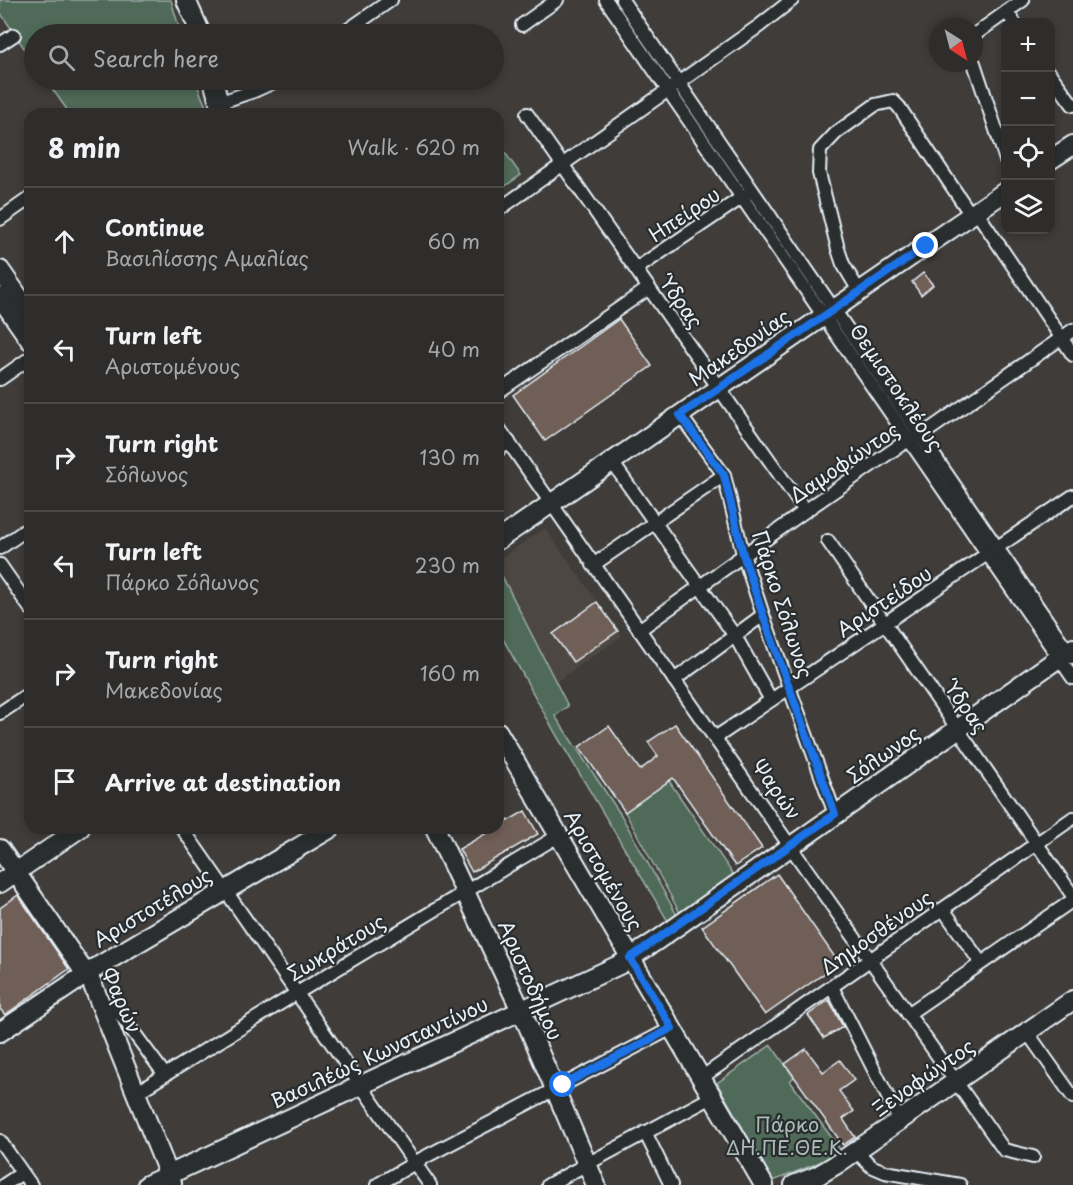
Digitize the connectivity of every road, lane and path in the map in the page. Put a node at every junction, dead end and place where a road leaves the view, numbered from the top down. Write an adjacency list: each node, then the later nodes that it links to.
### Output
1 (186, 0): 9 (street)
2 (390, 0): 10 (street)
3 (557, 0): 11 (street)
4 (606, 0): 17 (street, Θεμιστοκλέους)
5 (622, 0): 17 (street, Θεμιστοκλέους)
6 (792, 0): 17 (street)
7 (1023, 0): 8 (street)
8 (1010, 17): 12 (street)
9 (197, 24)
10 (356, 24)
11 (522, 25)
12 (983, 30)
13 (14, 35): 14 (street)
14 (0, 44)
15 (977, 72): 24 (street)
16 (1055, 81): 20 (street)
17 (674, 87): 26 (street); 27 (street, Θεμιστοκλέους); 29 (street, Θεμιστοκλέους)
18 (216, 90): 21 (street)
19 (256, 90): 21 (street)
20 (1073, 105)
21 (220, 108)
22 (527, 114): 26 (street, Ύδρας)
23 (1073, 145): 25 (street)
24 (1001, 147)
25 (1055, 157)
26 (563, 164): 31 (street); 34 (street, Ύδρας)
27 (753, 190): 29 (street, Ηπείρου); 40 (street, Θεμιστοκλέους)
28 (1001, 194): 32 (street, Μακεδονίας)
29 (742, 197): 34 (street, Ηπείρου); 40 (street, Θεμιστοκλέους)
30 (24, 202): 33 (street)
31 (504, 206)
32 (973, 213): 37 (street, Μακεδονίας); 37 (street); 43 (street)
33 (0, 219)
34 (636, 269): 36 (street, Ύδρας)
35 (0, 270): 39 (street)
36 (649, 288): 47 (street); 48 (street, Ύδρας)
37 (859, 291): 40 (street, Μακεδονίας)
38 (0, 297): 42 (street)
39 (24, 304)
40 (830, 312): 48 (street, Μακεδονίας); 51 (street, Θεμιστοκλέους)
41 (1073, 330): 43 (street, Δαμοφώντος)
42 (24, 331)
43 (1061, 338): 44 (street); 51 (street, Δαμοφώντος)
44 (1073, 355)
45 (24, 362): 46 (street)
46 (0, 379)
47 (504, 388)
48 (719, 388): 49 (street, Μακεδονίας); 58 (street, Ύδρας)
49 (680, 415): 54 (street, Μακεδονίας); 55 (street, Πάρκο Σόλωνος)
50 (504, 435): 52 (street, Ψαρών)
51 (915, 437): 58 (street, Δαμοφώντος); 64 (street, Θεμιστοκλέους)
52 (509, 442): 53 (street); 57 (street, Ψαρών)
53 (504, 446)
54 (612, 462): 57 (street, Μακεδονίας); 59 (street)
55 (724, 475): 59 (street); 65 (street, Πάρκο Σόλωνος)
56 (1073, 496): 64 (street, Αριστείδου)
57 (551, 504): 61 (street, Μακεδονίας); 67 (street, Ψαρών)
58 (805, 511): 65 (street, Δαμοφώντος)
59 (656, 523): 67 (street); 68 (street)
60 (24, 531): 63 (street)
61 (504, 536)
62 (828, 541): 71 (street, Ύδρας)
63 (0, 548)
64 (993, 551): 71 (street, Αριστείδου); 74 (street, Θεμιστοκλέους)
65 (743, 554): 68 (street, Δαμοφώντος); 70 (street, Πάρκο Σόλωνος)
66 (0, 565): 69 (street)
67 (594, 565): 72 (street, Ψαρών)
68 (700, 585): 72 (street, Δαμοφώντος); 73 (street)
69 (24, 599)
70 (763, 615): 73 (street); 77 (street, Πάρκο Σόλωνος)
71 (885, 623): 77 (street, Αριστείδου); 81 (street, Ύδρας)
72 (639, 630): 76 (street, Ψαρών)
73 (735, 636): 76 (street); 79 (street)
74 (1068, 654): 75 (street, Θεμιστοκλέους); 81 (street, Σόλωνος)
75 (1073, 678)
76 (674, 681): 82 (street, Ψαρών)
77 (789, 687): 79 (street, Αριστείδου); 84 (street, Πάρκο Σόλωνος)
78 (24, 697): 80 (street)
79 (771, 700): 82 (street, Αριστείδου)
80 (0, 713)
81 (959, 729): 84 (street, Σόλωνος); 91 (street, Ύδρας)
82 (715, 738): 92 (street, Ψαρών)
83 (504, 743): 90 (street, Αριστομένους)
84 (835, 814): 92 (street, Σόλωνος)
85 (1073, 818): 91 (street, Δημοσθένους)
86 (71, 834): 94 (street)
87 (186, 834): 96 (street)
88 (321, 834): 96 (street, Αριστοτέλους)
89 (438, 834): 97 (street, Αριστοδήμου)
90 (558, 836): 97 (street, Σωκράτους); 100 (street, Αριστομένους)
91 (1037, 843): 98 (street, Ύδρας); 99 (street, Δημοσθένους)
92 (790, 846): 100 (street, Σόλωνος); 101 (street, Ψαρών)
93 (0, 849): 94 (street, Φαρών)
94 (16, 872): 95 (street); 103 (street, Φαρών)
95 (0, 883)
96 (225, 890): 103 (street, Αριστοτέλους); 105 (street)
97 (466, 892): 105 (street, Σωκράτους); 108 (street, Αριστοδήμου)
98 (1073, 898): 102 (street)
99 (944, 909): 101 (street, Δημοσθένους); 102 (street)
100 (630, 958): 108 (street, Βασιλέως Κωνσταντίνου); 110 (street, Αριστομένους)
101 (870, 960): 104 (street, Δημοσθένους); 109 (street, Ψαρών)
102 (981, 963): 109 (street)
103 (86, 974): 107 (street, Φαρών); 111 (street, Αριστοτέλους)
104 (832, 987): 114 (street, Δημοσθένους); 121 (street)
105 (297, 993): 113 (street, Σωκράτους); 116 (street)
106 (1073, 1000): 112 (street, Ξενοφώντος)
107 (102, 1005): 113 (street); 118 (street, Φαρών)
108 (521, 1012): 116 (street, Βασιλέως Κωνσταντίνου); 117 (street, Αριστοδήμου)
109 (908, 1014): 115 (street, Ψαρών)
110 (672, 1028): 114 (street, Αριστομένους); 117 (street)
111 (0, 1032)
112 (1028, 1032): 115 (street, Ξενοφώντος); 120 (street)
113 (165, 1075): 118 (street, Σωκράτους)
114 (701, 1078): 119 (street, Αριστομένους)
115 (955, 1082): 121 (street, Ξενοφώντος); 125 (street, Ψαρών)
116 (360, 1085): 126 (street); 129 (street, Βασιλέως Κωνσταντίνου)
117 (555, 1090): 126 (street); 127 (street, Αριστοδήμου)
118 (136, 1093): 129 (street, Φαρών)
119 (712, 1097): 122 (street); 138 (street, Αριστομένους)
120 (1073, 1097)
121 (900, 1121): 124 (street, Ξενοφώντος)
122 (645, 1132): 127 (street); 137 (street)
123 (0, 1141): 128 (street)
124 (856, 1152): 139 (street, Ξενοφώντος); 140 (street)
125 (1033, 1157)
126 (415, 1163): 133 (street); 134 (street)
127 (587, 1163): 135 (street); 136 (street, Αριστοδήμου)
128 (22, 1173): 130 (street); 131 (street)
129 (171, 1179): 132 (street, Βασιλέως Κωνσταντίνου)
130 (4, 1185)
131 (31, 1185)
132 (147, 1185)
133 (377, 1185)
134 (430, 1185)
135 (548, 1185)
136 (596, 1185)
137 (671, 1185)
138 (764, 1185)
139 (794, 1185)
140 (960, 1185)

